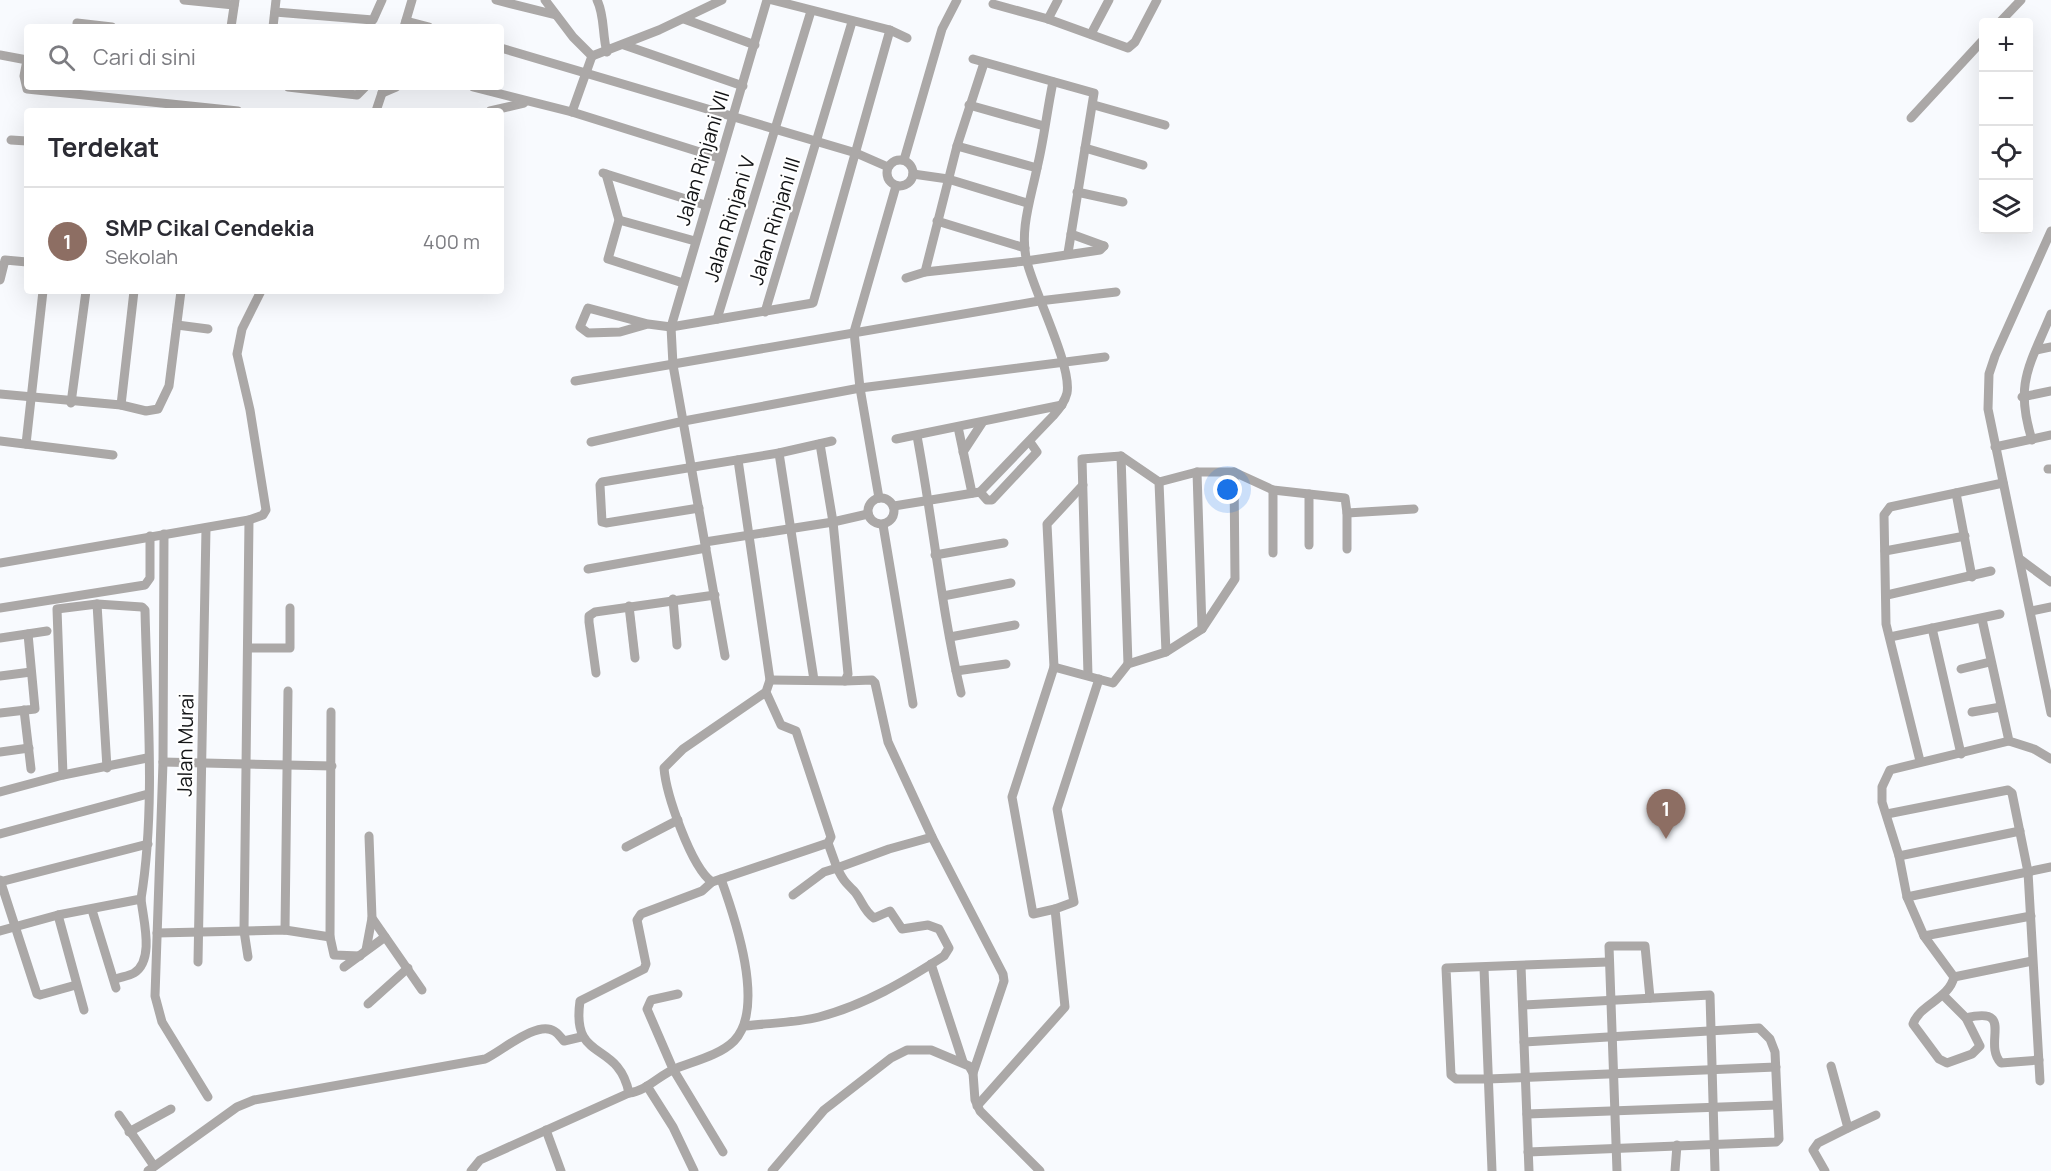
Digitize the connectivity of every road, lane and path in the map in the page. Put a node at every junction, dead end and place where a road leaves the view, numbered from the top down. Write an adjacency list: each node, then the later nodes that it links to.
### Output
1 (184, 0): 16 (street)
2 (276, 0): 20 (street)
3 (382, 0): 20 (street)
4 (412, 0): 28 (street)
5 (496, 0): 21 (street)
6 (546, 0): 21 (street)
7 (597, 0): 36 (street)
8 (722, 0): 23 (street)
9 (767, 0): 34 (street, Jalan Rinjani VII)
10 (772, 0): 19 (street)
11 (957, 0): 70 (street)
12 (1058, 0): 24 (street)
13 (1109, 0): 30 (street)
14 (1157, 0): 30 (street)
15 (2021, 0): 22 (street)
16 (234, 3): 26 (street)
17 (993, 4): 18 (street)
18 (1011, 4): 24 (street)
19 (810, 11): 25 (street); 62 (street, Jalan Rinjani V)
20 (275, 12): 27 (street)
21 (556, 15): 38 (street)
22 (2004, 18)
23 (684, 19): 33 (street); 34 (street)
24 (1048, 19): 30 (street)
25 (852, 22): 29 (street); 65 (street, Jalan Rinjani III)
26 (231, 24)
27 (273, 24)
28 (405, 24)
29 (890, 30): 31 (street); 68 (street)
30 (1091, 34)
31 (907, 38)
32 (1979, 43): 59 (street)
33 (624, 45): 36 (street); 44 (street)
34 (755, 45): 44 (street, Jalan Rinjani VII)
35 (504, 49): 42 (street)
36 (607, 52): 38 (street)
37 (0, 55): 40 (street)
38 (592, 56): 42 (street)
39 (973, 59): 41 (street)
40 (24, 60)
41 (984, 63): 43 (street); 51 (street)
42 (586, 72): 57 (street); 58 (street)
43 (1053, 82): 52 (street); 61 (street)
44 (743, 86): 58 (street, Jalan Rinjani VII)
45 (34, 90): 53 (street)
46 (314, 90): 47 (street)
47 (362, 90)
48 (383, 90): 55 (street)
49 (484, 90): 50 (street)
50 (526, 102): 56 (street); 57 (street)
51 (969, 105): 61 (street); 66 (street)
52 (1094, 105): 60 (street); 67 (street)
53 (154, 107): 54 (street)
54 (177, 108)
55 (377, 108)
56 (502, 108)
57 (572, 112): 69 (street)
58 (733, 118): 62 (street); 69 (street, Jalan Rinjani VII)
59 (1911, 118)
60 (1165, 125)
61 (1044, 126): 73 (street)
62 (775, 129): 65 (street); 103 (street, Jalan Rinjani V)
63 (11, 140): 64 (street)
64 (24, 141)
65 (816, 141): 68 (street); 101 (street, Jalan Rinjani III)
66 (957, 146): 73 (street); 75 (street)
67 (1085, 148): 71 (street); 77 (street)
68 (856, 153): 72 (street); 101 (street)
69 (719, 158): 80 (street, Jalan Rinjani VII)
70 (904, 160): 72 (street); 74 (street)
71 (1143, 165)
72 (888, 166): 76 (street)
73 (1037, 168): 79 (street)
74 (913, 174): 75 (street); 76 (street)
75 (948, 179): 79 (street); 82 (street)
76 (896, 186): 108 (street)
77 (1077, 192): 78 (street); 84 (street)
78 (1123, 202)
79 (1028, 203): 86 (street)
80 (705, 205): 81 (street); 85 (street, Jalan Rinjani VII)
81 (619, 220): 85 (street); 93 (street)
82 (937, 221): 86 (street); 90 (street)
83 (2051, 231): 135 (street)
84 (1071, 234): 87 (street); 87 (street)
85 (695, 241): 93 (street, Jalan Rinjani VII)
86 (1025, 248): 88 (street)
87 (1068, 253): 88 (street)
88 (1026, 261): 90 (street); 100 (street)
89 (24, 262): 92 (street)
90 (925, 272): 91 (street)
91 (906, 278)
92 (0, 280)
93 (683, 284): 106 (street, Jalan Rinjani VII)
94 (1116, 292): 100 (street)
95 (44, 294): 119 (street)
96 (86, 294): 120 (street)
97 (134, 294): 121 (street)
98 (181, 294): 105 (street)
99 (260, 294): 158 (street)
100 (1039, 301): 108 (street); 112 (street)
101 (765, 312): 103 (street)
102 (2051, 314): 110 (street)
103 (717, 319): 106 (street)
104 (648, 324): 104 (street); 106 (street)
105 (177, 325): 107 (street); 121 (street)
106 (671, 327): 113 (street, Jalan Rinjani VII)
107 (208, 329)
108 (854, 332): 113 (street); 115 (street)
109 (2051, 347): 110 (street)
110 (2036, 350): 118 (street)
111 (1105, 357): 112 (street)
112 (1063, 363): 115 (street); 122 (street)
113 (673, 365): 114 (street); 123 (street, Jalan Rinjani VII)
114 (575, 381)
115 (860, 388): 123 (street); 151 (street)
116 (2051, 391): 118 (street)
117 (0, 394): 119 (street)
118 (2022, 397): 129 (street)
119 (31, 398): 120 (street); 133 (street)
120 (72, 403): 121 (street)
121 (121, 405)
122 (1062, 405): 124 (street); 148 (street)
123 (684, 421): 132 (street); 141 (street, Jalan Rinjani VII)
124 (982, 423): 125 (street); 136 (street)
125 (958, 428): 127 (street); 136 (street)
126 (2051, 435): 129 (street)
127 (917, 436): 128 (street); 152 (street)
128 (896, 439)
129 (2032, 440): 135 (street)
130 (0, 441): 133 (street)
131 (832, 441): 134 (street)
132 (591, 442)
133 (26, 444): 138 (street)
134 (820, 444): 137 (street); 159 (street)
135 (1995, 447): 145 (street)
136 (963, 452): 148 (street)
137 (779, 453): 140 (street); 162 (street)
138 (113, 455)
139 (1121, 456): 144 (street); 146 (street); 208 (street)
140 (738, 460): 141 (street); 164 (street)
141 (693, 467): 154 (street, Jalan Rinjani VII); 154 (street)
142 (1197, 472): 143 (street); 144 (street); 194 (street)
143 (1234, 472): 147 (street); 194 (street)
144 (1159, 482): 203 (street)
145 (2003, 483): 149 (street); 174 (street)
146 (1083, 485): 209 (street); 215 (street)
147 (1274, 490): 150 (street); 172 (street)
148 (976, 493): 152 (street)
149 (1956, 493): 166 (street); 171 (street)
150 (1309, 494): 156 (street); 168 (street)
151 (879, 498): 153 (street); 157 (street)
152 (929, 501): 153 (street); 173 (street)
153 (894, 506): 160 (street)
154 (699, 508): 169 (street, Jalan Rinjani VII)
155 (1414, 509): 156 (street)
156 (1347, 513): 170 (street)
157 (868, 514): 159 (street); 160 (street)
158 (249, 520): 161 (street); 202 (street)
159 (833, 522): 162 (street); 219 (street)
160 (883, 525): 223 (street)
161 (206, 528): 163 (street); 238 (street, Jalan Murai)
162 (790, 529): 164 (street); 218 (street)
163 (164, 534): 165 (street); 237 (street)
164 (749, 534): 169 (street); 217 (street)
165 (150, 536): 175 (street); 188 (street)
166 (1965, 537): 171 (street); 178 (street)
167 (1004, 543): 173 (street)
168 (1309, 544)
169 (706, 545): 176 (street); 181 (street, Jalan Rinjani VII)
170 (1347, 549)
171 (1885, 551): 182 (street)
172 (1273, 554)
173 (935, 555): 183 (street)
174 (2020, 560): 179 (street); 190 (street)
175 (0, 563)
176 (588, 569)
177 (1991, 571): 178 (street)
178 (1972, 577): 182 (street)
179 (2051, 582)
180 (1011, 583): 183 (street)
181 (715, 595): 184 (street); 204 (street, Jalan Rinjani VII)
182 (1887, 595): 199 (street)
183 (943, 596): 198 (street)
184 (673, 600): 186 (street); 201 (street)
185 (97, 604): 234 (street); 242 (street); 244 (street)
186 (629, 606): 205 (street); 213 (street)
187 (2051, 607): 190 (street)
188 (0, 608)
189 (290, 608): 202 (street)
190 (2031, 611): 229 (street)
191 (2000, 614): 192 (street)
192 (1982, 618): 195 (street); 206 (street)
193 (1016, 625): 198 (street)
194 (1202, 628): 203 (street)
195 (1932, 628): 199 (street); 233 (street)
196 (47, 631): 197 (street)
197 (28, 634): 200 (street); 212 (street)
198 (950, 637): 211 (street)
199 (1890, 637): 236 (street)
200 (0, 638)
201 (677, 645)
202 (248, 648): 239 (street)
203 (1166, 652): 208 (street)
204 (725, 656)
205 (635, 658)
206 (1990, 662): 210 (street); 224 (street)
207 (1006, 664): 211 (street)
208 (1128, 664): 216 (street)
209 (1054, 667): 215 (street); 265 (street)
210 (1961, 669)
211 (956, 671): 222 (street)
212 (31, 672): 214 (street); 225 (street)
213 (596, 673)
214 (0, 675)
215 (1088, 675): 216 (street)
216 (1099, 679): 265 (street)
217 (770, 680): 218 (street); 221 (street)
218 (814, 680): 219 (street)
219 (845, 681): 252 (street)
220 (288, 691): 240 (street)
221 (766, 692): 248 (street); 253 (street)
222 (962, 693)
223 (913, 704)
224 (2001, 707): 227 (street); 230 (street)
225 (24, 710): 228 (street); 231 (street)
226 (332, 712): 241 (street)
227 (1972, 712)
228 (0, 713)
229 (2051, 713)
230 (2009, 741): 233 (street); 235 (street)
231 (29, 748): 232 (street); 243 (street)
232 (0, 752)
233 (1961, 754): 236 (street)
234 (147, 758): 242 (street); 246 (street)
235 (2051, 759)
236 (1920, 761): 247 (street)
237 (163, 762): 238 (street); 274 (street)
238 (204, 764): 239 (street); 275 (street, Jalan Murai)
239 (247, 766): 240 (street); 273 (street)
240 (286, 766): 241 (street); 271 (street)
241 (332, 766): 277 (street)
242 (107, 768): 244 (street)
243 (31, 769)
244 (63, 775): 245 (street)
245 (0, 792)
246 (148, 794): 250 (street); 254 (street)
247 (1887, 814): 249 (street); 256 (street)
248 (678, 820): 255 (street); 261 (street)
249 (2020, 831): 256 (street); 259 (street)
250 (0, 834)
251 (369, 836): 269 (street)
252 (932, 837): 258 (street); 311 (street)
253 (828, 843): 258 (street); 261 (street)
254 (148, 844): 260 (street); 264 (street)
255 (626, 847)
256 (1899, 856): 263 (street)
257 (2051, 867): 259 (street)
258 (837, 868): 262 (street); 284 (street)
259 (2028, 872): 263 (street); 268 (street)
260 (0, 881): 270 (street)
261 (717, 881): 300 (street); 302 (street)
262 (793, 894)
263 (1907, 897): 276 (street)
264 (141, 899): 266 (street); 266 (street)
265 (1055, 909): 320 (street)
266 (92, 910): 267 (street)
267 (58, 915): 270 (street); 290 (street)
268 (2031, 916): 276 (street); 281 (street)
269 (372, 918): 278 (street); 279 (street)
270 (14, 927): 272 (street); 290 (street)
271 (285, 930): 273 (street); 277 (street)
272 (0, 931)
273 (244, 931): 275 (street); 280 (street)
274 (157, 933): 275 (street); 318 (street)
275 (198, 934): 282 (street, Jalan Murai)
276 (1924, 936): 289 (street)
277 (330, 937): 279 (street)
278 (386, 937): 279 (street); 287 (street)
279 (363, 953): 286 (street)
280 (248, 957)
281 (2032, 961): 289 (street); 305 (street)
282 (198, 962)
283 (1608, 962): 285 (street); 294 (street); 295 (street)
284 (931, 964): 300 (street); 306 (street)
285 (1521, 966): 288 (street); 297 (street)
286 (344, 967)
287 (408, 968): 291 (street); 296 (street)
288 (1484, 968): 314 (street); 314 (street)
289 (1954, 977): 293 (street)
290 (76, 985): 298 (street)
291 (422, 990)
292 (678, 994): 309 (street)
293 (1943, 995): 299 (street); 299 (street)
294 (1650, 998): 295 (street); 301 (street)
295 (1610, 1000): 297 (street); 303 (street)
296 (368, 1004)
297 (1523, 1005): 304 (street)
298 (84, 1010)
299 (1966, 1018): 305 (street)
300 (745, 1026): 309 (street)
301 (1710, 1033): 303 (street); 308 (street); 310 (street)
302 (581, 1037): 317 (street); 335 (street)
303 (1612, 1038): 304 (street); 312 (street)
304 (1524, 1042): 313 (street)
305 (2039, 1060): 315 (street)
306 (963, 1062): 311 (street); 339 (street)
307 (1830, 1066): 327 (street)
308 (1776, 1067): 310 (street); 319 (street)
309 (673, 1069): 316 (street); 333 (street)
310 (1711, 1070): 312 (street); 321 (street)
311 (973, 1072): 320 (street)
312 (1613, 1074): 313 (street); 323 (street)
313 (1526, 1078): 314 (street); 324 (street)
314 (1488, 1079): 341 (street)
315 (2040, 1081)
316 (647, 1086): 317 (street); 338 (street)
317 (628, 1093): 328 (street)
318 (208, 1097)
319 (1777, 1104): 321 (street); 330 (street)
320 (977, 1106): 340 (street)
321 (1713, 1107): 323 (street); 330 (street)
322 (171, 1109): 329 (street)
323 (1615, 1111): 324 (street); 332 (street)
324 (1527, 1114): 334 (street)
325 (1876, 1115): 327 (street)
326 (119, 1116): 329 (street)
327 (1848, 1128): 346 (street)
328 (546, 1130): 336 (street); 337 (street)
329 (129, 1132): 335 (street)
330 (1714, 1144): 331 (street); 345 (street)
331 (1677, 1145): 332 (street); 344 (street)
332 (1616, 1148): 334 (street); 343 (street)
333 (723, 1152)
334 (1528, 1152): 342 (street)
335 (151, 1168)
336 (471, 1171)
337 (561, 1171)
338 (694, 1171)
339 (771, 1171)
340 (1040, 1171)
341 (1492, 1171)
342 (1529, 1171)
343 (1617, 1171)
344 (1676, 1171)
345 (1715, 1171)
346 (1825, 1171)

